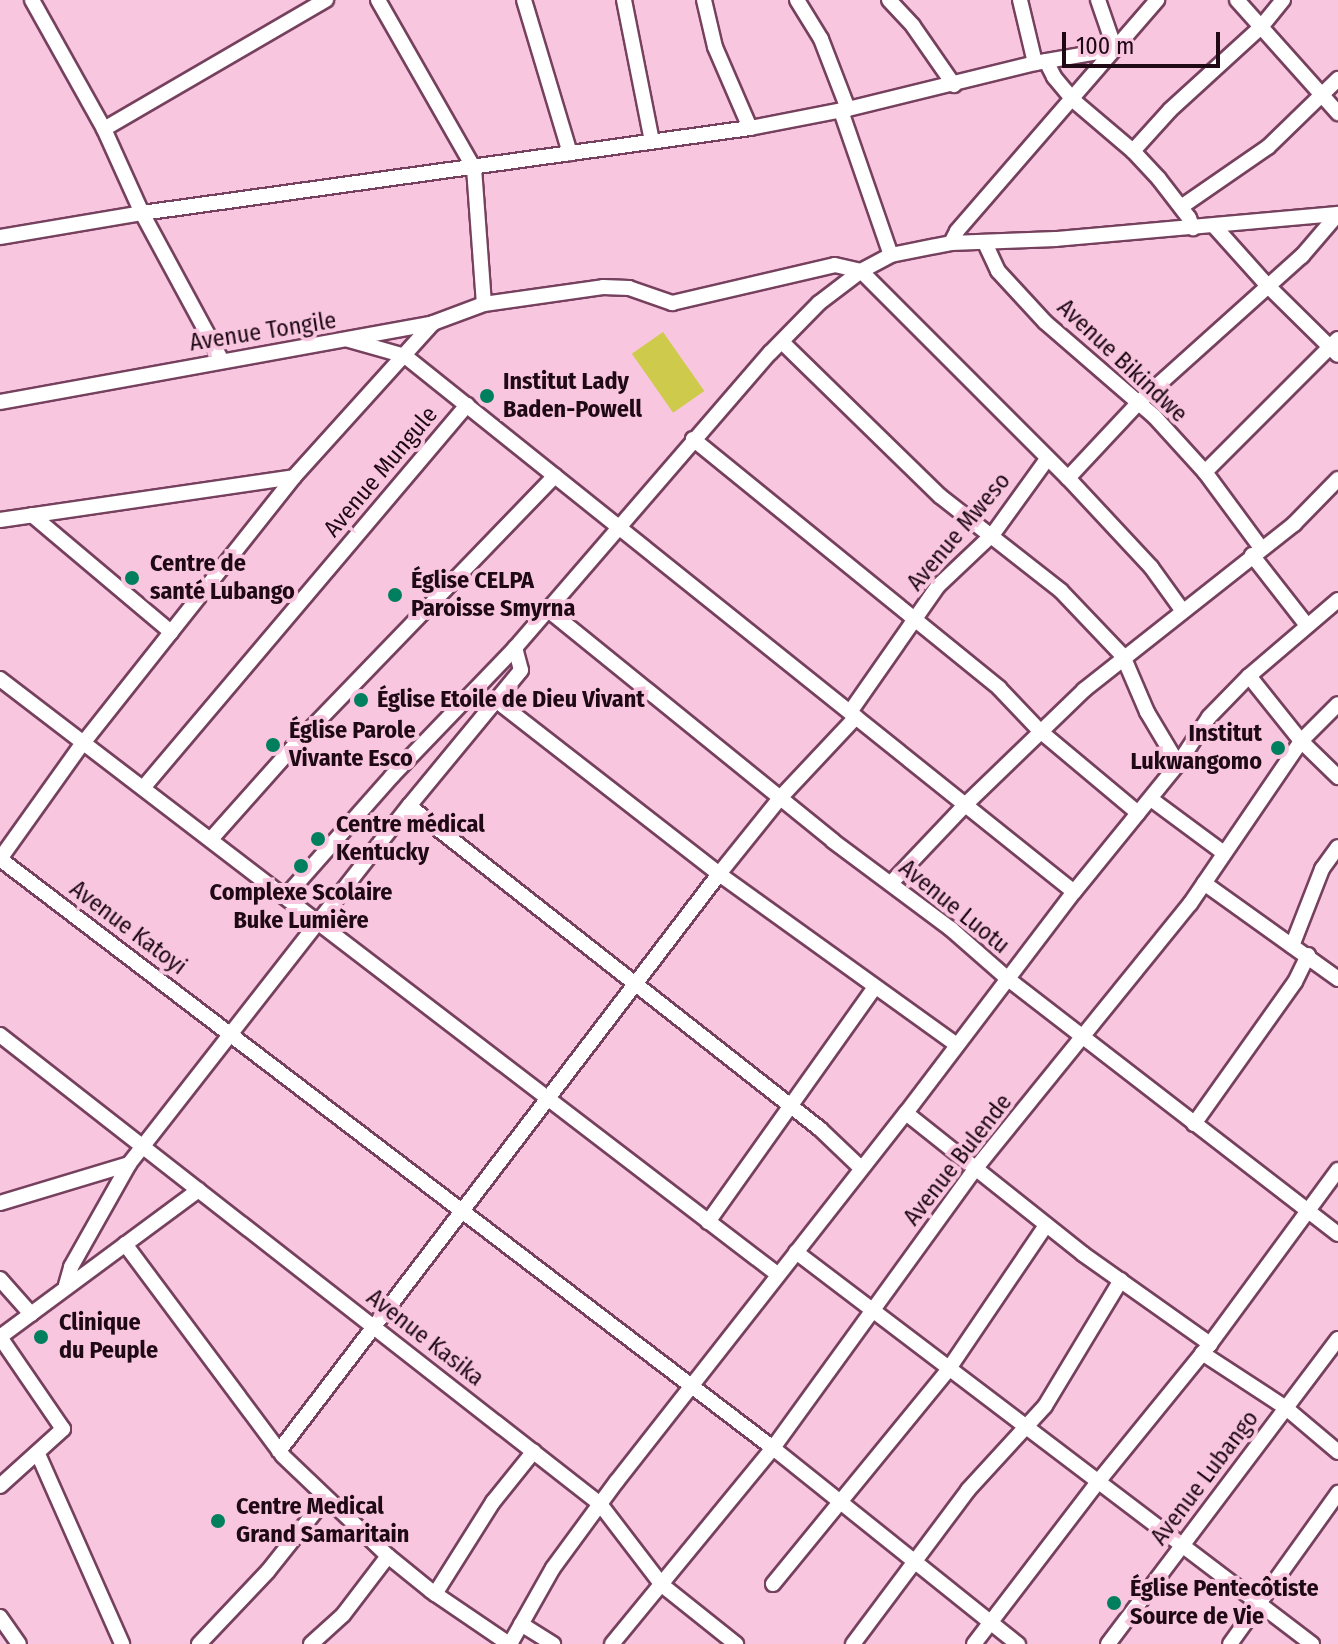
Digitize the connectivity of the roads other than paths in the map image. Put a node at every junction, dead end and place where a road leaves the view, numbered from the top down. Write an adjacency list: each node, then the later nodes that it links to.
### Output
1 (32, 0): 24 (street)
2 (326, 0): 24 (street)
3 (378, 0): 28 (street)
4 (524, 0): 27 (street)
5 (624, 0): 25 (street)
6 (704, 0): 23 (street)
7 (797, 0): 21 (street)
8 (889, 0): 18 (street)
9 (1020, 0): 16 (street)
10 (1098, 0): 15 (street)
11 (1157, 0): 15 (street)
12 (1237, 0): 14 (street)
13 (1283, 0): 14 (street)
14 (1261, 27): 19 (street); 26 (street)
15 (1115, 49): 16 (street); 20 (street)
16 (1041, 62): 18 (street); 20 (street)
17 (1338, 79): 19 (street)
18 (954, 85): 21 (street)
19 (1322, 95): 22 (street); 29 (street)
20 (1073, 100): 26 (street); 34 (street)
21 (845, 110): 23 (street); 36 (street)
22 (1338, 113)
23 (750, 128): 25 (street)
24 (104, 129): 30 (street)
25 (652, 141): 27 (street)
26 (1133, 151): 29 (street)
27 (570, 153): 28 (street)
28 (474, 168): 30 (street); 39 (street)
29 (1181, 207): 32 (street)
30 (142, 213): 33 (street); 45 (street)
31 (1215, 227): 32 (street); 38 (street); 38 (street)
32 (1193, 228): 35 (street)
33 (0, 237)
34 (951, 243): 35 (street); 36 (street)
35 (985, 243): 47 (street, Avenue Bikindwe)
36 (891, 255): 37 (street)
37 (861, 271): 39 (street); 42 (street); 50 (street)
38 (1268, 286): 43 (street); 47 (street)
39 (484, 304): 40 (street)
40 (433, 323): 41 (street); 44 (street)
41 (343, 339): 44 (street, Avenue Tongile); 45 (street, Avenue Tongile)
42 (782, 342): 49 (street); 59 (street)
43 (1335, 347): 51 (street)
44 (405, 356): 48 (street, Avenue Tongile); 53 (street)
45 (221, 359): 46 (street, Avenue Tongile)
46 (0, 402)
47 (1139, 402): 51 (street, Avenue Bikindwe); 54 (street)
48 (467, 405): 52 (street, Avenue Tongile); 79 (street, Avenue Mungule)
49 (693, 439): 58 (street); 64 (street)
50 (1047, 459): 54 (street); 59 (street, Avenue Mweso)
51 (1205, 472): 60 (street, Avenue Bikindwe)
52 (555, 476): 58 (street, Avenue Tongile); 85 (street)
53 (294, 477): 56 (street); 66 (street)
54 (1068, 478): 63 (street)
55 (1338, 479): 60 (street)
56 (32, 515): 57 (street); 66 (street)
57 (0, 520)
58 (617, 528): 62 (street); 73 (street, Avenue Tongile)
59 (993, 534): 64 (street, Avenue Mweso); 68 (street)
60 (1257, 552): 63 (street); 65 (street, Avenue Bikindwe)
61 (1338, 600): 65 (street)
62 (547, 609): 67 (street); 80 (street, Avenue Luotu)
63 (1182, 610): 68 (street)
64 (916, 619): 73 (street, Avenue Mweso); 74 (street)
65 (1306, 624): 69 (street)
66 (171, 632): 76 (street)
67 (515, 648): 71 (street); 93 (street)
68 (1123, 656): 74 (street); 77 (street)
69 (1249, 676): 75 (street); 77 (street)
70 (0, 679): 76 (street)
71 (497, 701): 83 (street); 89 (street)
72 (1338, 704): 75 (street, Avenue Bulende)
73 (853, 714): 80 (street, Avenue Mweso); 82 (street, Avenue Tongile)
74 (1040, 731): 82 (street); 84 (street)
75 (1301, 741): 78 (street); 87 (street, Avenue Bulende)
76 (82, 744): 79 (street); 88 (street)
77 (1178, 764): 81 (street)
78 (1338, 777)
79 (143, 788): 85 (street)
80 (780, 798): 89 (street, Avenue Mweso); 90 (street, Avenue Luotu)
81 (1151, 799): 84 (street); 87 (street)
82 (966, 804): 90 (street); 92 (street, Avenue Tongile)
83 (409, 806): 94 (street); 99 (street)
84 (1138, 813): 92 (street)
85 (212, 838): 93 (street)
86 (1338, 847): 95 (street)
87 (1224, 853): 91 (street, Avenue Bulende)
88 (0, 859): 101 (street, Avenue Katoyi)
89 (719, 874): 99 (street, Avenue Mweso); 100 (street)
90 (891, 883): 97 (street, Avenue Luotu)
91 (1204, 883): 95 (street); 103 (street, Avenue Bulende)
92 (1074, 892): 97 (street)
93 (286, 896): 94 (street)
94 (318, 921): 101 (street); 105 (street)
95 (1292, 946): 96 (street)
96 (1308, 955): 98 (street); 108 (street)
97 (1008, 979): 103 (street, Avenue Luotu); 104 (street)
98 (1338, 979)
99 (635, 983): 105 (street, Avenue Mweso); 106 (street)
100 (875, 987): 104 (street); 106 (street)
101 (229, 1033): 109 (street); 117 (street, Avenue Katoyi)
102 (0, 1035): 109 (street, Avenue Kasika)
103 (1085, 1037): 108 (street, Avenue Luotu); 112 (street, Avenue Bulende)
104 (957, 1045): 107 (street)
105 (545, 1098): 117 (street, Avenue Mweso); 118 (street)
106 (790, 1105): 111 (street); 118 (street)
107 (906, 1113): 111 (street); 112 (street)
108 (1194, 1124): 116 (street, Avenue Luotu)
109 (142, 1147): 110 (street); 114 (street, Avenue Kasika)
110 (129, 1164): 115 (street); 126 (street)
111 (861, 1168): 122 (street)
112 (976, 1168): 119 (street); 127 (street, Avenue Bulende)
113 (1338, 1170): 116 (street)
114 (199, 1190): 121 (street); 129 (street, Avenue Kasika)
115 (0, 1203)
116 (1306, 1209): 120 (street, Avenue Luotu); 131 (street)
117 (460, 1212): 129 (street, Avenue Mweso); 133 (street, Avenue Katoyi)
118 (708, 1222): 123 (street)
119 (1046, 1225): 125 (street); 132 (street)
120 (1338, 1234)
121 (125, 1244): 126 (street); 137 (street)
122 (796, 1252): 123 (street); 127 (street)
123 (777, 1274): 133 (street)
124 (0, 1279): 128 (street)
125 (1121, 1280): 131 (street); 135 (street)
126 (66, 1285): 128 (street)
127 (870, 1311): 132 (street); 136 (street, Avenue Bulende)
128 (31, 1314): 140 (street)
129 (376, 1328): 137 (street, Avenue Mweso); 138 (street, Avenue Kasika)
130 (1338, 1339): 134 (street, Avenue Lubango)
131 (1206, 1348): 134 (street); 141 (street)
132 (948, 1370): 135 (street); 145 (street)
133 (693, 1386): 136 (street, Avenue Katoyi); 146 (street)
134 (1286, 1408): 139 (street); 147 (street, Avenue Lubango)
135 (1025, 1429): 141 (street); 149 (street)
136 (773, 1448): 145 (street, Avenue Katoyi); 151 (street, Avenue Bulende)
137 (279, 1451): 144 (street)
138 (534, 1451): 146 (street, Avenue Kasika); 152 (street)
139 (1338, 1452)
140 (38, 1454): 142 (street); 158 (street)
141 (1097, 1483): 147 (street); 155 (street)
142 (0, 1486)
143 (1338, 1493): 153 (street)
144 (326, 1498): 148 (street); 159 (street)
145 (842, 1503): 149 (street, Avenue Katoyi); 150 (street)
146 (600, 1504): 151 (street, Avenue Kasika); 156 (street)
147 (1181, 1546): 153 (street); 168 (street, Avenue Lubango)
148 (388, 1556): 152 (street); 160 (street)
149 (913, 1563): 155 (street, Avenue Katoyi); 165 (street)
150 (773, 1584)
151 (662, 1585): 163 (street, Avenue Bulende); 164 (street, Avenue Kasika)
152 (435, 1594): 161 (street)
153 (1259, 1606): 169 (street); 170 (street)
154 (0, 1617): 157 (street)
155 (990, 1622): 166 (street); 167 (street, Avenue Katoyi)
156 (521, 1624): 161 (street); 162 (street)
157 (19, 1644)
158 (122, 1644)
159 (199, 1644)
160 (311, 1644)
161 (510, 1644)
162 (553, 1644)
163 (612, 1644)
164 (736, 1644)
165 (853, 1644)
166 (974, 1644)
167 (1018, 1644)
168 (1108, 1644)
169 (1230, 1644)
170 (1312, 1644)

